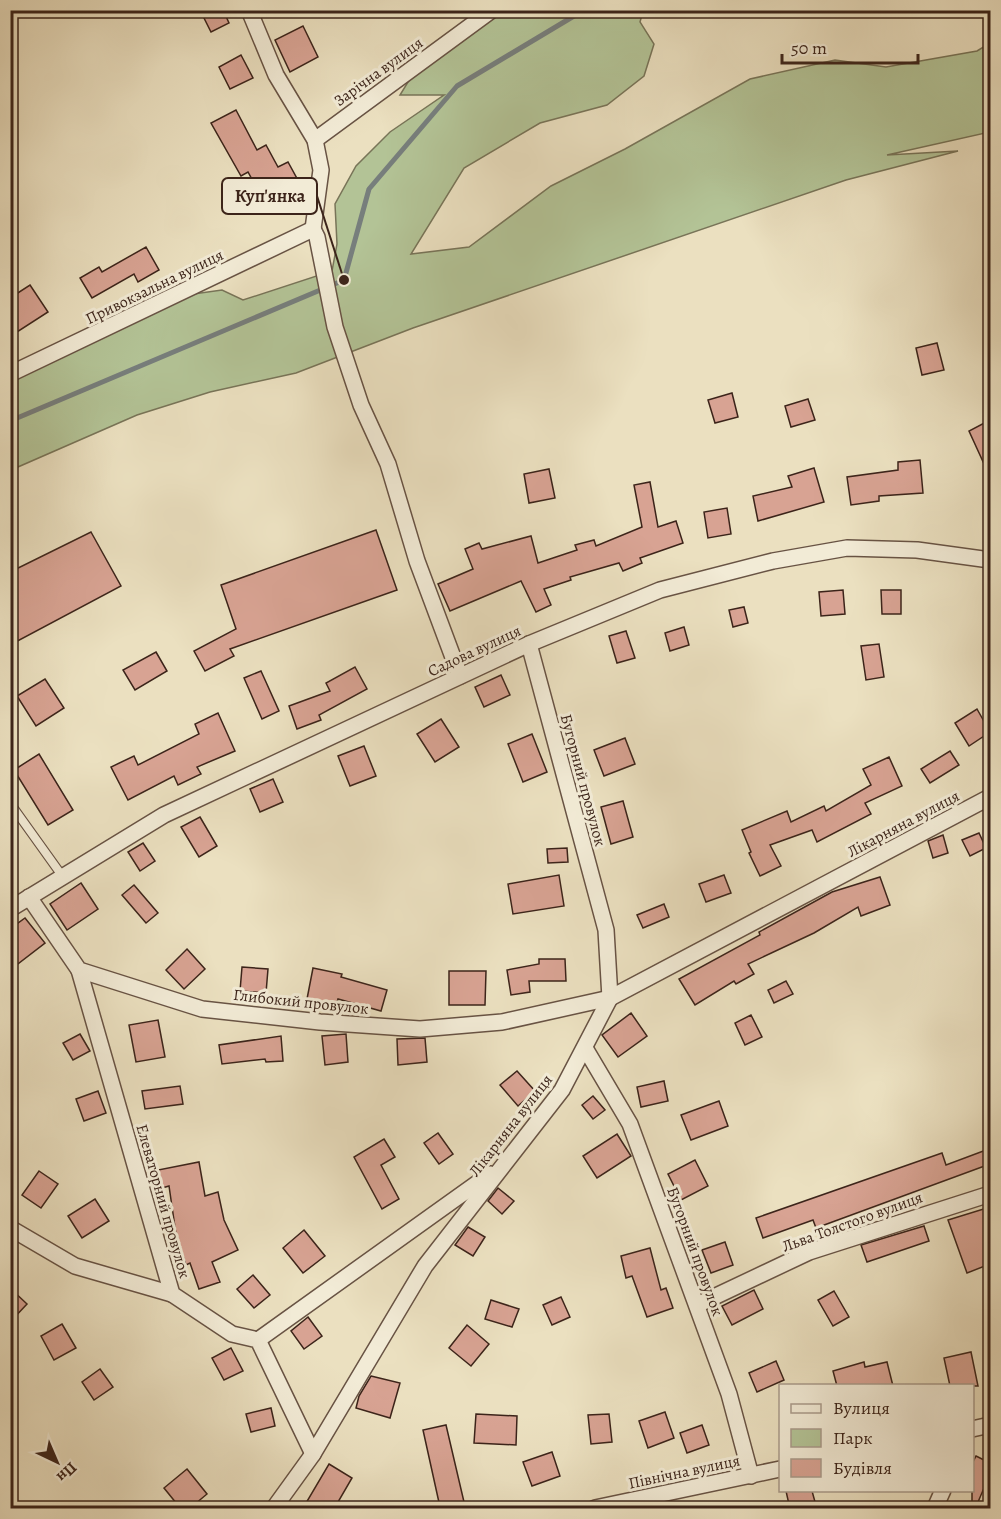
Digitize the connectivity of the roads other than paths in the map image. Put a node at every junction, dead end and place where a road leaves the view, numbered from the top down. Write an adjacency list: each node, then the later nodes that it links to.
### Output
1 (249, 10): 3 (street)
2 (492, 10): 3 (street, Зарічна вулиця)
3 (315, 140): 4 (street)
4 (313, 229): 5 (street, Привокзальна вулиця); 8 (street)
5 (10, 374)
6 (990, 560): 7 (street, Садова вулиця)
7 (529, 644): 8 (street, Садова вулиця); 15 (street, Бугорний провулок)
8 (460, 676): 11 (street, Садова вулиця)
9 (990, 797): 15 (street, Лікарняна вулиця)
10 (10, 803): 11 (lane)
11 (63, 877): 12 (street, Садова вулиця)
12 (29, 897): 13 (street, Садова вулиця); 14 (street)
13 (10, 909)
14 (80, 970): 15 (street, Глибокий провулок); 20 (street, Елеваторний провулок)
15 (610, 998): 16 (street, Лікарняна вулиця)
16 (585, 1048): 17 (street, Лікарняна вулиця); 21 (street, Бугорний провулок)
17 (502, 1166): 22 (street); 25 (street, Лікарняна вулиця)
18 (990, 1194): 21 (street, Льва Толстого вулиця)
19 (10, 1228): 20 (street)
20 (172, 1294): 22 (street, Елеваторний провулок)
21 (697, 1305): 27 (street, Бугорний провулок)
22 (258, 1340): 25 (street)
23 (990, 1425): 24 (street)
24 (974, 1429)
25 (313, 1454): 30 (street, Лікарняна вулиця)
26 (779, 1469): 27 (street, Північна вулиця)
27 (751, 1476): 29 (street, Північна вулиця)
28 (942, 1492): 32 (street)
29 (613, 1507): 31 (street, Північна вулиця)
30 (274, 1509)
31 (595, 1509)
32 (935, 1509)

